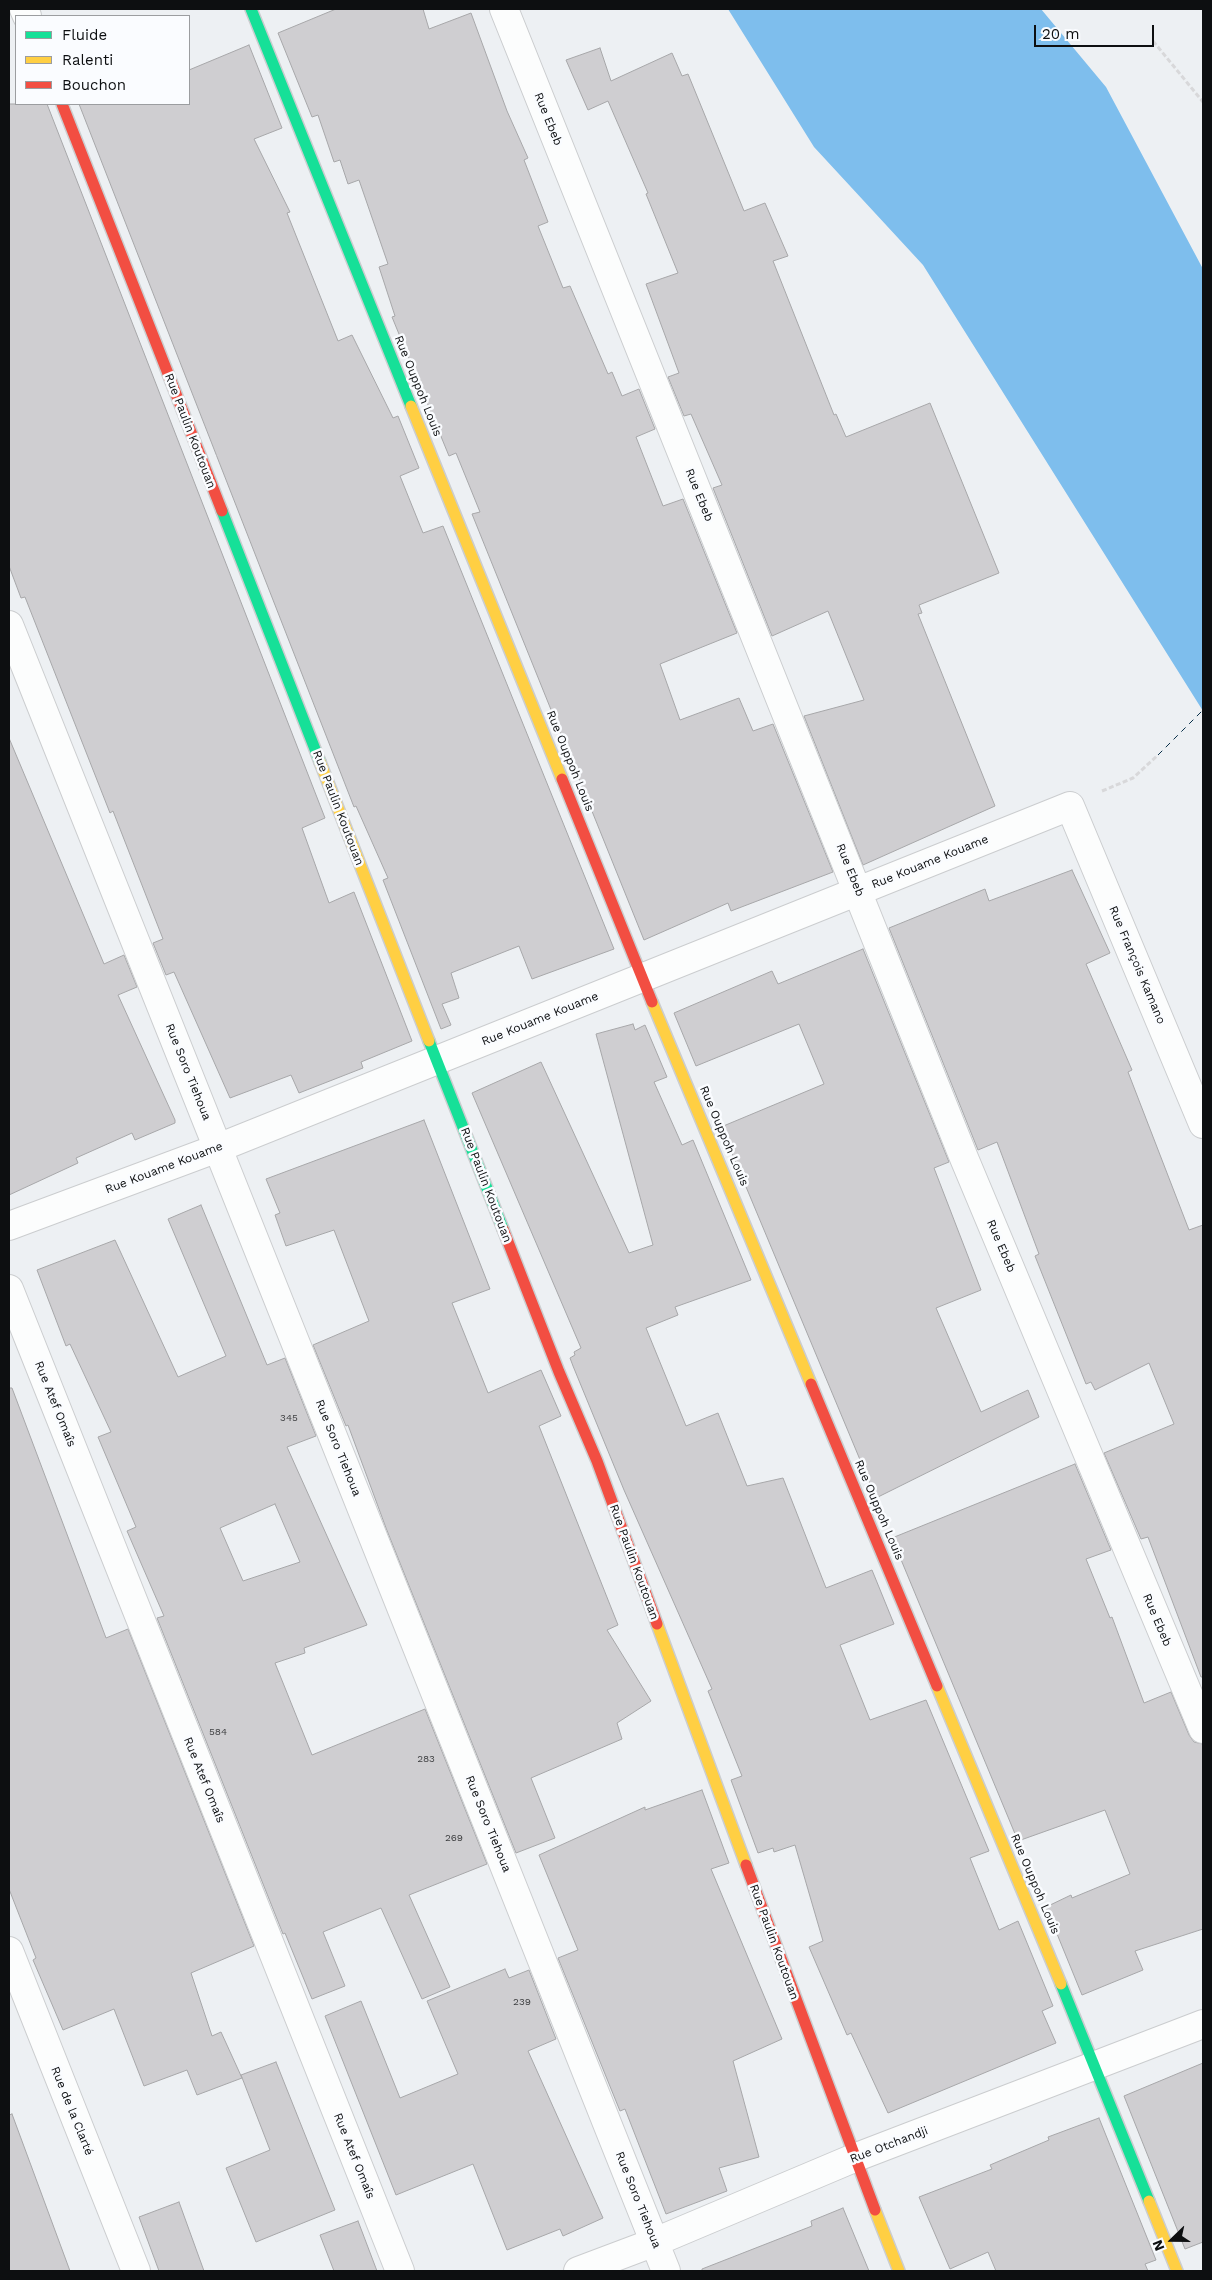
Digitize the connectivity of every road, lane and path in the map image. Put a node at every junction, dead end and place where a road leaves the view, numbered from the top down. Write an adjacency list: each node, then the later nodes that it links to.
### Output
1 (251, 9): 10 (street, Rue Ouppoh Louis)
2 (504, 9): 9 (street, Rue Ebeb)
3 (1153, 41): 4 (path)
4 (1203, 102)
5 (62, 105): 11 (street, Rue Paulin Koutouan)
6 (9, 625): 13 (street, Rue Soro Tiehoua)
7 (1158, 755): 8 (path)
8 (1070, 806): 9 (street, Rue Kouame Kouame); 12 (street, Rue François Kamano)
9 (859, 891): 10 (street, Rue Kouame Kouame); 16 (street, Rue Ebeb)
10 (642, 977): 11 (street, Rue Kouame Kouame); 19 (street, Rue Ouppoh Louis)
11 (437, 1060): 13 (street, Rue Kouame Kouame); 20 (street, Rue Paulin Koutouan)
12 (1203, 1124)
13 (218, 1148): 14 (street, Rue Kouame Kouame); 21 (street, Rue Soro Tiehoua)
14 (9, 1226)
15 (9, 1289): 23 (street, Rue Atef Omaîs)
16 (1203, 1729)
17 (9, 1951): 22 (street, Rue de la Clarté)
18 (1203, 2024): 19 (street, Rue Otchandji)
19 (1095, 2066): 20 (street, Rue Otchandji); 27 (street, Rue Ouppoh Louis)
20 (854, 2158): 21 (street, Rue Otchandji); 26 (street, Rue Paulin Koutouan)
21 (655, 2242): 24 (street, Rue Otchandji); 25 (street, Rue Soro Tiehoua)
22 (136, 2271)
23 (400, 2271)
24 (578, 2271)
25 (666, 2271)
26 (899, 2271)
27 (1177, 2271)

